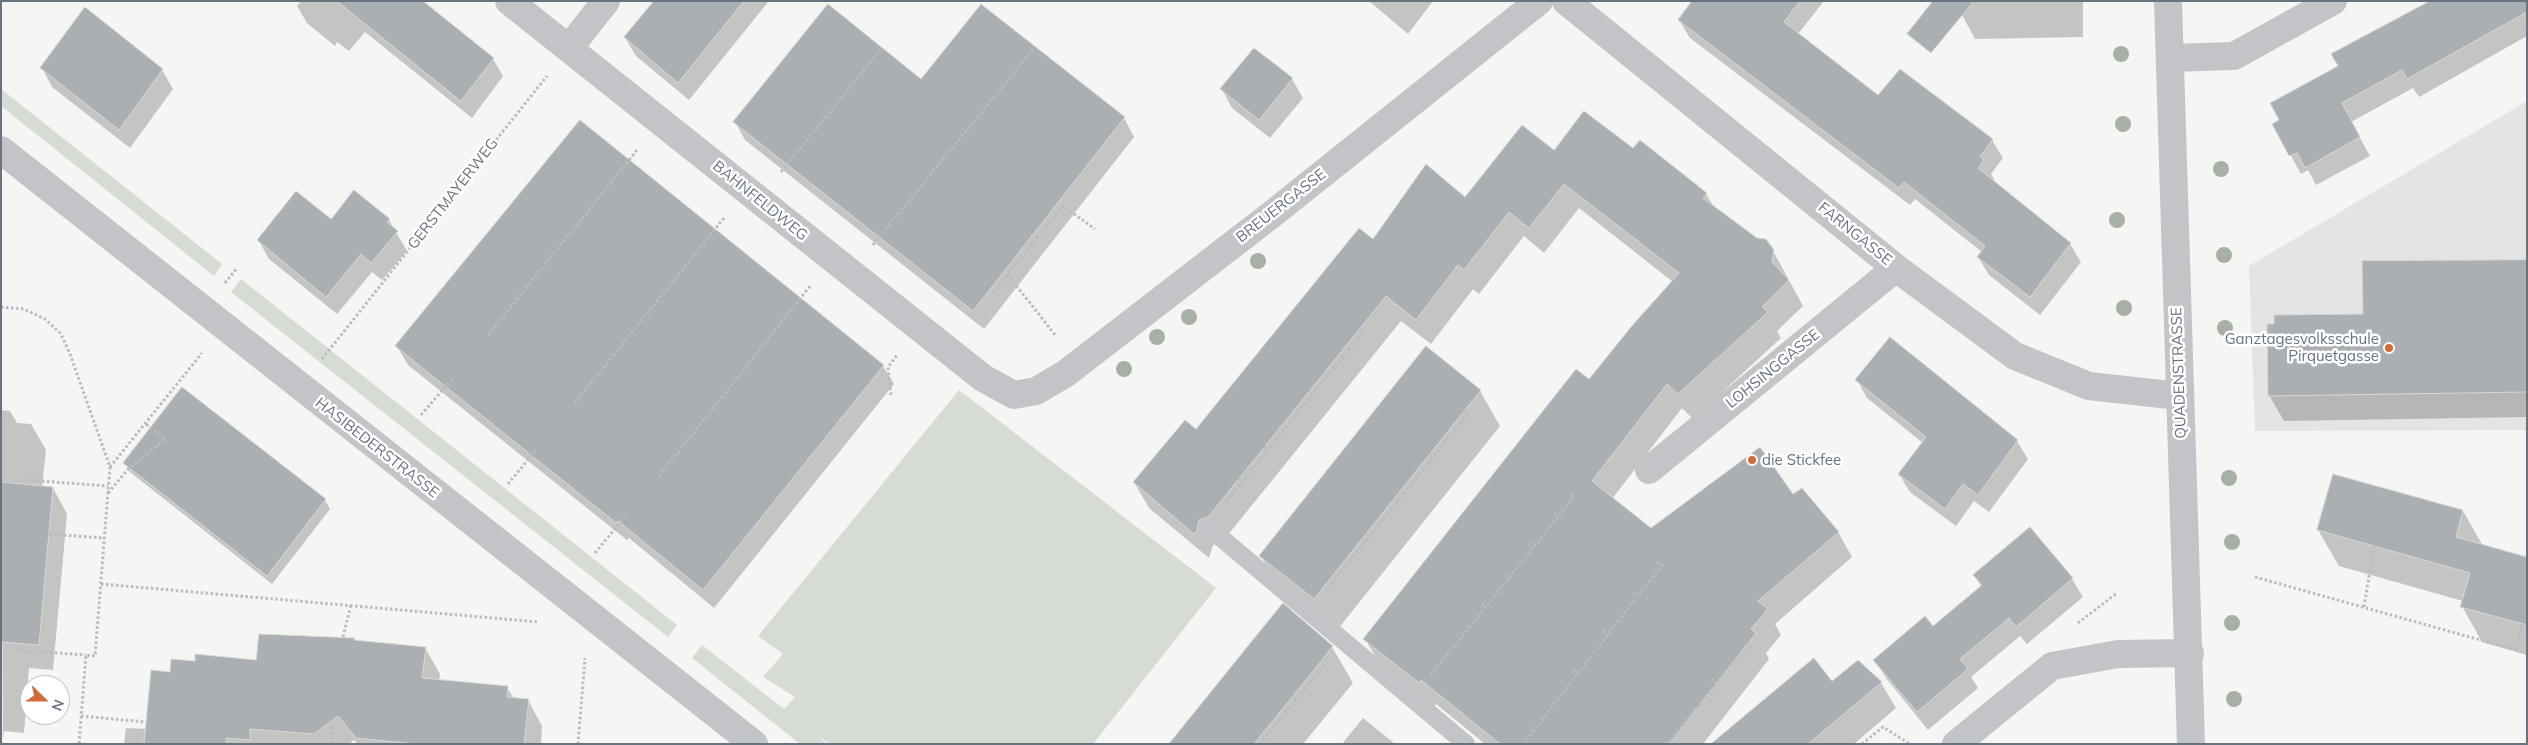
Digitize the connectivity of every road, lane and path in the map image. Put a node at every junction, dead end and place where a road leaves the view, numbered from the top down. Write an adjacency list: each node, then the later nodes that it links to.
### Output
1 (509, 1): 7 (street, BAHNFELDWEG)
2 (606, 1): 7 (street)
3 (1539, 1): 25 (street, BREUERGASSE)
4 (1566, 1): 16 (street, FARNGASSE)
5 (2168, 1): 10 (street, QUADENSTRASSE)
6 (2333, 1): 10 (street)
7 (569, 48): 11 (street, BAHNFELDWEG); 29 (path, GERSTMAYERWEG)
8 (1034, 48): 15 (path)
9 (880, 50): 13 (path)
10 (2170, 58): 31 (street, QUADENSTRASSE)
11 (660, 122): 13 (street, BAHNFELDWEG); 22 (path)
12 (1, 150): 20 (street, HASIBEDERSTRASSE)
13 (752, 195): 15 (street, BAHNFELDWEG); 32 (path)
14 (1095, 229): 17 (path)
15 (841, 266): 30 (street, BAHNFELDWEG); 47 (path)
16 (1896, 268): 31 (street, FARNGASSE); 46 (street, LOHSINGGASSE)
17 (1007, 274): 18 (path); 25 (path)
18 (993, 293)
19 (1, 307): 45 (path)
20 (223, 326): 29 (street, HASIBEDERSTRASSE); 37 (path)
21 (1360, 327): 24 (path)
22 (488, 335)
23 (1340, 352): 24 (path)
24 (1344, 355): 28 (path)
25 (1078, 364): 30 (street, BREUERGASSE)
26 (453, 378): 34 (path)
27 (1317, 380): 28 (path)
28 (1321, 384): 36 (path)
29 (300, 387): 113 (street, HASIBEDERSTRASSE)
30 (1014, 395)
31 (2179, 396): 90 (street, QUADENSTRASSE)
32 (575, 403)
33 (1463, 412): 39 (path)
34 (421, 415)
35 (1289, 415): 36 (path)
36 (1293, 418): 42 (path)
37 (146, 424): 45 (path); 56 (path)
38 (1445, 434): 39 (path)
39 (1449, 437): 44 (path)
40 (1264, 447): 42 (path)
41 (537, 449): 51 (path)
42 (1268, 450): 50 (path)
43 (1424, 461): 44 (path)
44 (1428, 464): 54 (path)
45 (110, 467): 52 (path)
46 (1649, 470)
47 (659, 476)
48 (1238, 479): 50 (path)
49 (27, 480): 52 (path)
50 (1242, 482): 60 (path)
51 (508, 484)
52 (109, 486): 56 (path)
53 (1400, 490): 54 (path)
54 (1404, 493): 78 (path)
55 (1569, 493): 59 (path)
56 (108, 494): 62 (path)
57 (1554, 512): 59 (path)
58 (627, 514): 66 (path)
59 (1559, 516): 65 (path)
60 (1207, 526): 78 (lane)
61 (49, 534): 62 (path)
62 (104, 538): 71 (path)
63 (1529, 544): 65 (path)
64 (2374, 546): 77 (path)
65 (1534, 547): 70 (path)
66 (595, 553)
67 (1657, 562): 73 (path)
68 (1504, 575): 70 (path)
69 (2255, 577): 77 (path)
70 (1509, 578): 76 (path)
71 (101, 584): 75 (path); 92 (path)
72 (1633, 593): 73 (path)
73 (1638, 596): 84 (path)
74 (1482, 603): 76 (path)
75 (351, 605): 79 (path); 85 (path)
76 (1487, 606): 83 (path)
77 (2364, 607): 89 (path)
78 (1309, 612): 86 (lane)
79 (538, 622)
80 (2522, 624): 89 (path)
81 (1460, 631): 83 (path)
82 (1603, 631): 84 (path)
83 (1464, 634): 95 (path)
84 (1608, 634): 97 (path)
85 (342, 637)
86 (1344, 641): 101 (path); 102 (lane)
87 (1748, 642): 99 (path)
88 (15, 650): 92 (path)
89 (2517, 650): 91 (path)
90 (2190, 653): 120 (street); 121 (street, QUADENSTRASSE)
91 (2527, 653)
92 (86, 656): 104 (path)
93 (586, 658): 112 (path)
94 (1434, 664): 95 (path)
95 (1438, 666): 102 (path)
96 (1573, 669): 97 (path)
97 (1578, 673): 116 (path)
98 (1711, 679): 99 (path)
99 (1715, 683): 106 (path)
100 (1302, 685): 101 (path)
101 (1306, 688): 107 (path)
102 (1412, 699): 115 (lane)
103 (1684, 714): 106 (path)
104 (81, 716): 108 (path); 110 (path)
105 (1276, 717): 107 (path)
106 (1688, 717): 117 (path)
107 (1279, 720): 114 (path)
108 (146, 722)
109 (332, 726): 111 (path)
110 (79, 744)
111 (331, 744)
112 (578, 744)
113 (754, 744)
114 (1260, 744)
115 (1466, 744)
116 (1523, 744)
117 (1666, 744)
118 (1862, 744): 119 (path)
119 (1910, 744)
120 (1956, 744)
121 (2191, 744)

